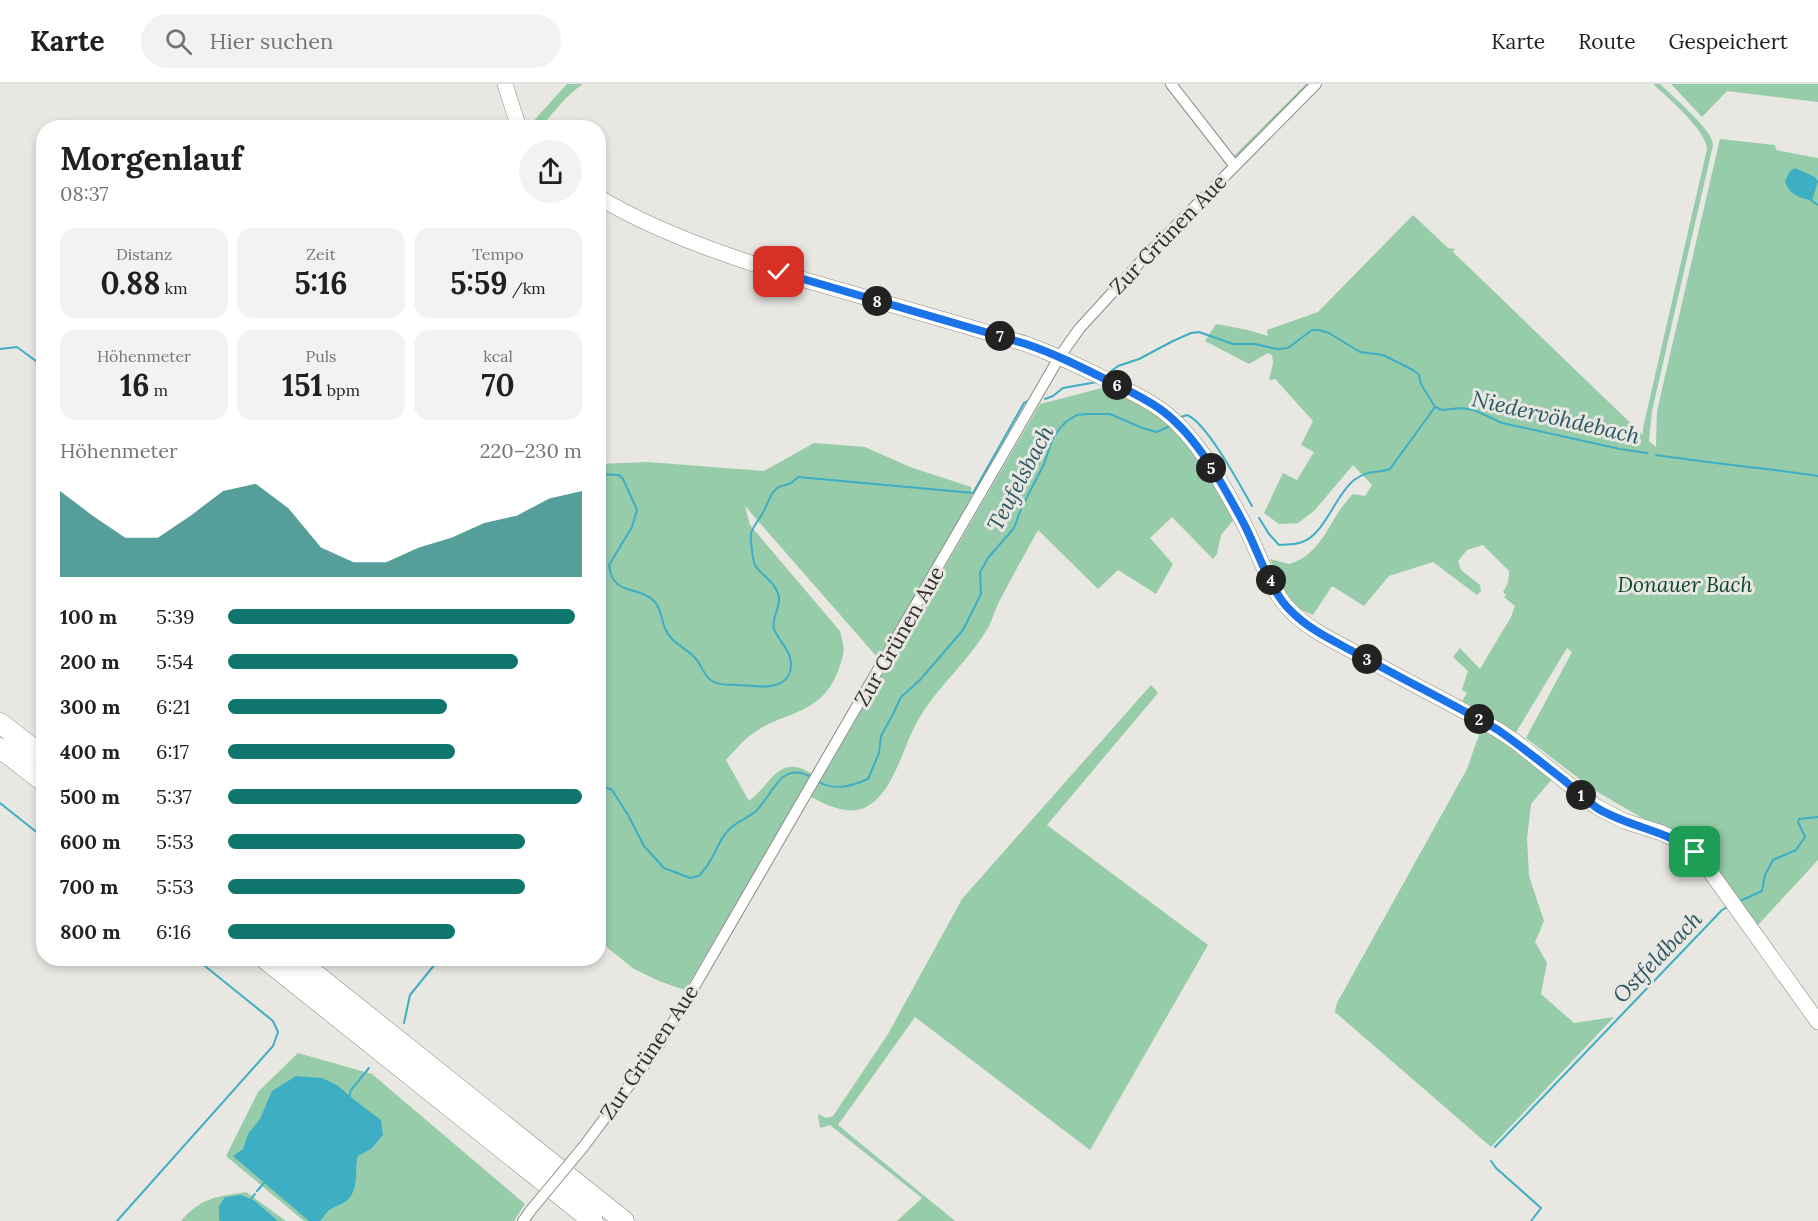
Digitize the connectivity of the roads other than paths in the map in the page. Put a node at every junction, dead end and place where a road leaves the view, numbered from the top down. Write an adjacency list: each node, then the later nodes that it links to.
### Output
1 (505, 84): 4 (street)
2 (1171, 84): 5 (street)
3 (1316, 84): 5 (street, Zur Grünen Aue)
4 (516, 120)
5 (1234, 165): 7 (street, Zur Grünen Aue)
6 (606, 201): 7 (street)
7 (1060, 356): 14 (street); 15 (street, Zur Grünen Aue, bridge)
8 (0, 723): 10 (highway)
9 (0, 748): 11 (highway)
10 (36, 752)
11 (36, 776)
12 (274, 966): 16 (highway)
13 (305, 966): 17 (highway)
14 (1818, 1022)
15 (523, 1221)
16 (593, 1221)
17 (624, 1221)

